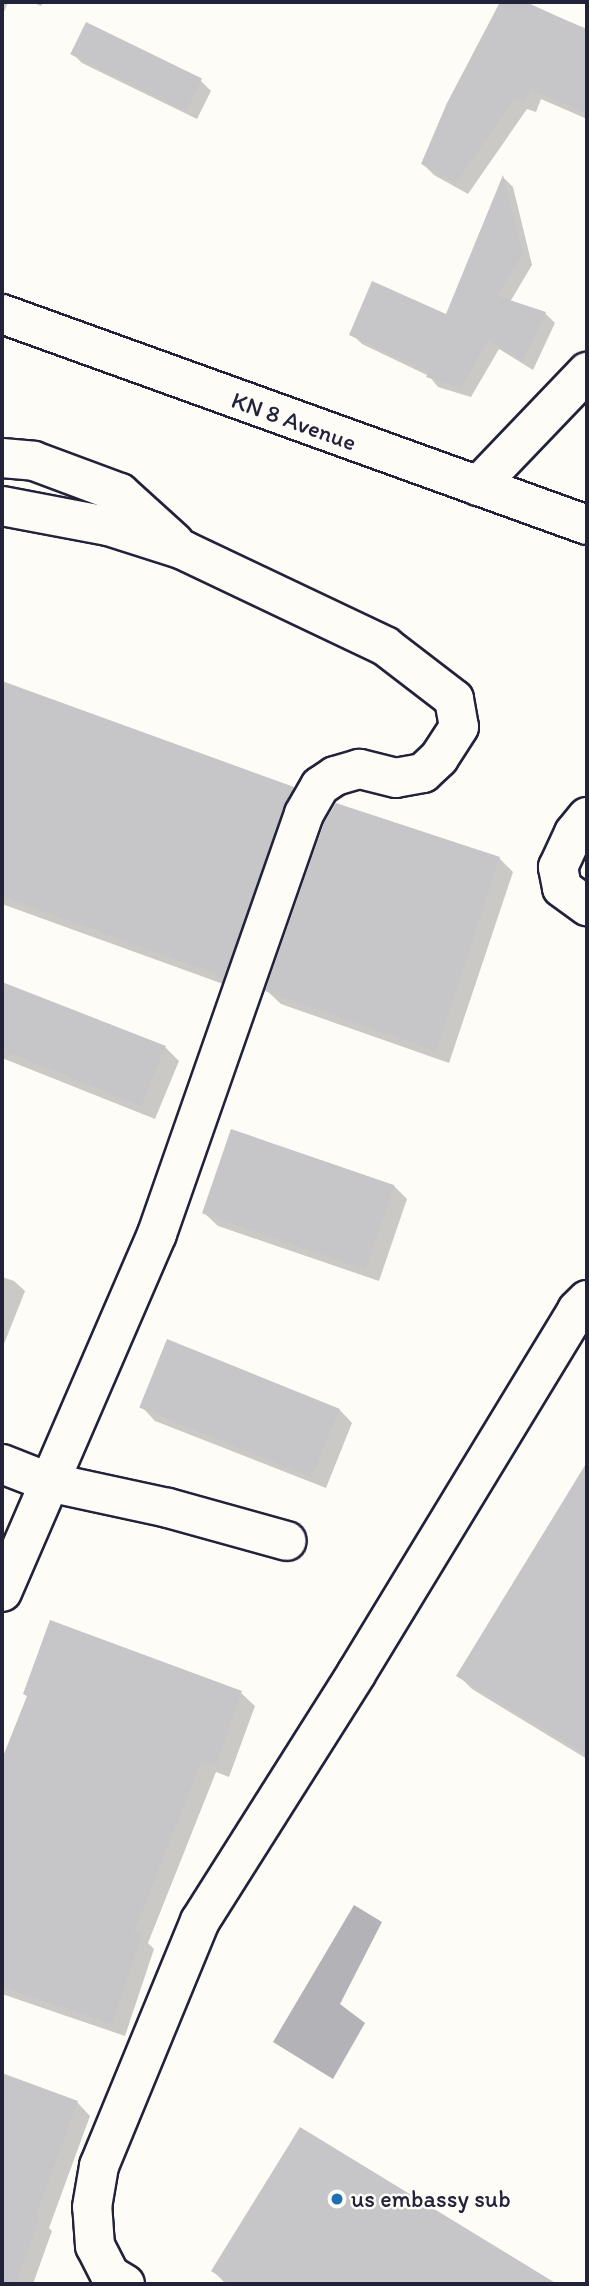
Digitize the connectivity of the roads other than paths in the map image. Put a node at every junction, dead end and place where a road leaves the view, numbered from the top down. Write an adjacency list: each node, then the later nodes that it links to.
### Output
1 (2, 314): 4 (main road, KN 8 Avenue)
2 (587, 372): 4 (main road)
3 (2, 458): 7 (main road)
4 (478, 486): 6 (main road, KN 8 Avenue)
5 (2, 506): 7 (main road)
6 (587, 525)
7 (183, 550): 12 (main road)
8 (587, 817): 9 (main road)
9 (587, 906)
10 (587, 1300): 15 (main road)
11 (2, 1464): 12 (main road)
12 (48, 1482): 13 (main road); 14 (main road)
13 (287, 1541)
14 (2, 1592)
15 (125, 2284)

